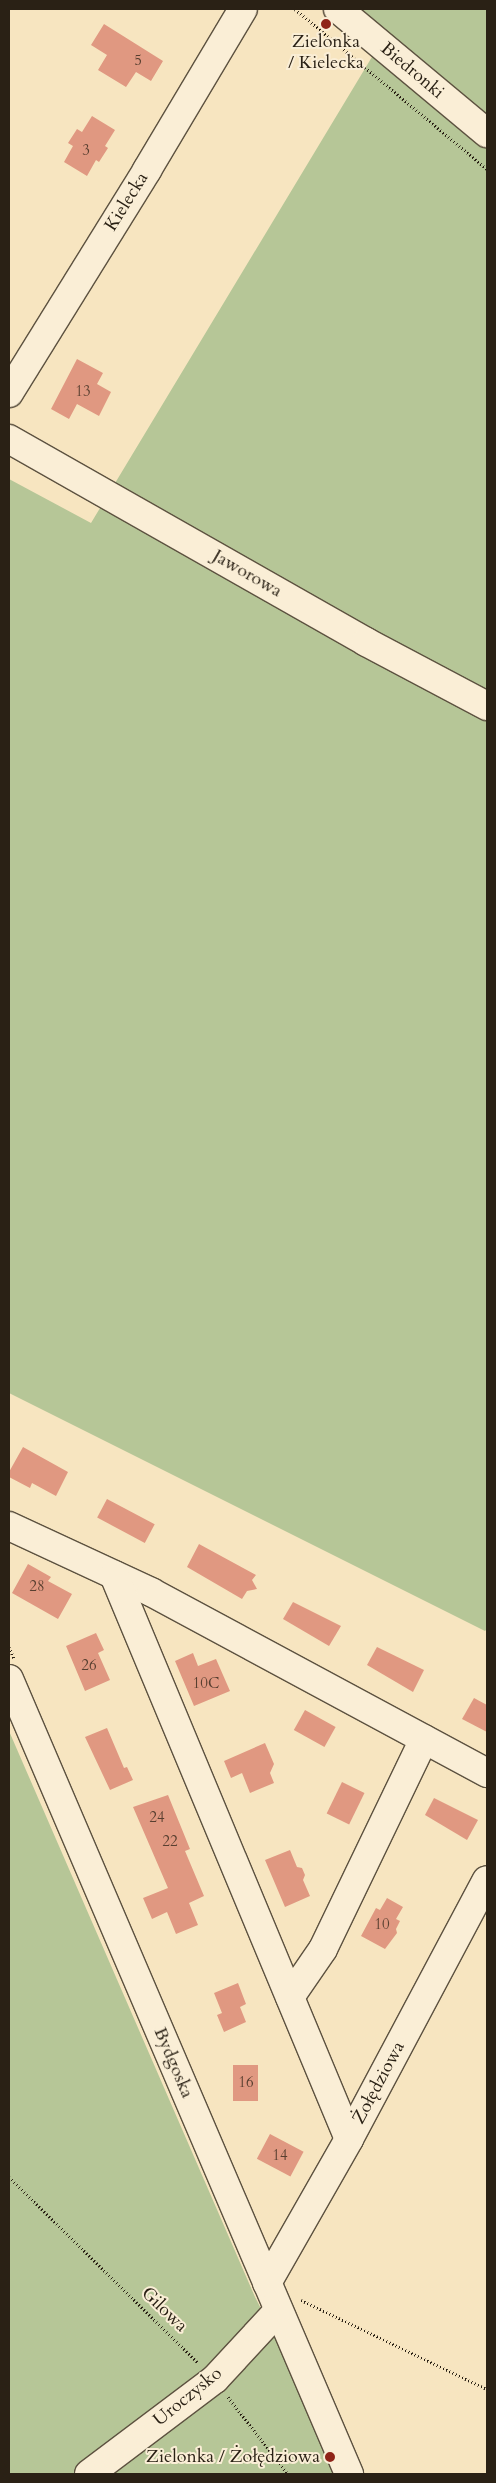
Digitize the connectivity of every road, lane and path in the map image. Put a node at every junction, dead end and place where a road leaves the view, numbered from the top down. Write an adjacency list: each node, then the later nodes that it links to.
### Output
1 (243, 9): 6 (street, Kielecka)
2 (295, 9): 5 (path)
3 (338, 9): 4 (street, Biedronki)
4 (487, 133)
5 (487, 169)
6 (9, 393)
7 (9, 439): 8 (street, Jaworowa)
8 (487, 706)
9 (9, 1526): 10 (street)
10 (114, 1575): 12 (street); 15 (street)
11 (9, 1679): 18 (street, Bydgoska)
12 (424, 1739): 13 (street); 15 (street)
13 (487, 1773)
14 (487, 1880): 16 (street, Żołędziowa)
15 (290, 1997): 16 (street)
16 (348, 2139): 18 (street, Żołędziowa)
17 (9, 2177): 20 (path, Gilowa)
18 (266, 2283): 19 (street, Bydgoska)
19 (288, 2305): 20 (street, Uroczysko); 21 (path); 24 (street, Bydgoska)
20 (214, 2379): 22 (street, Uroczysko); 23 (path, Gilowa)
21 (487, 2389)
22 (89, 2474)
23 (288, 2474)
24 (349, 2474)

